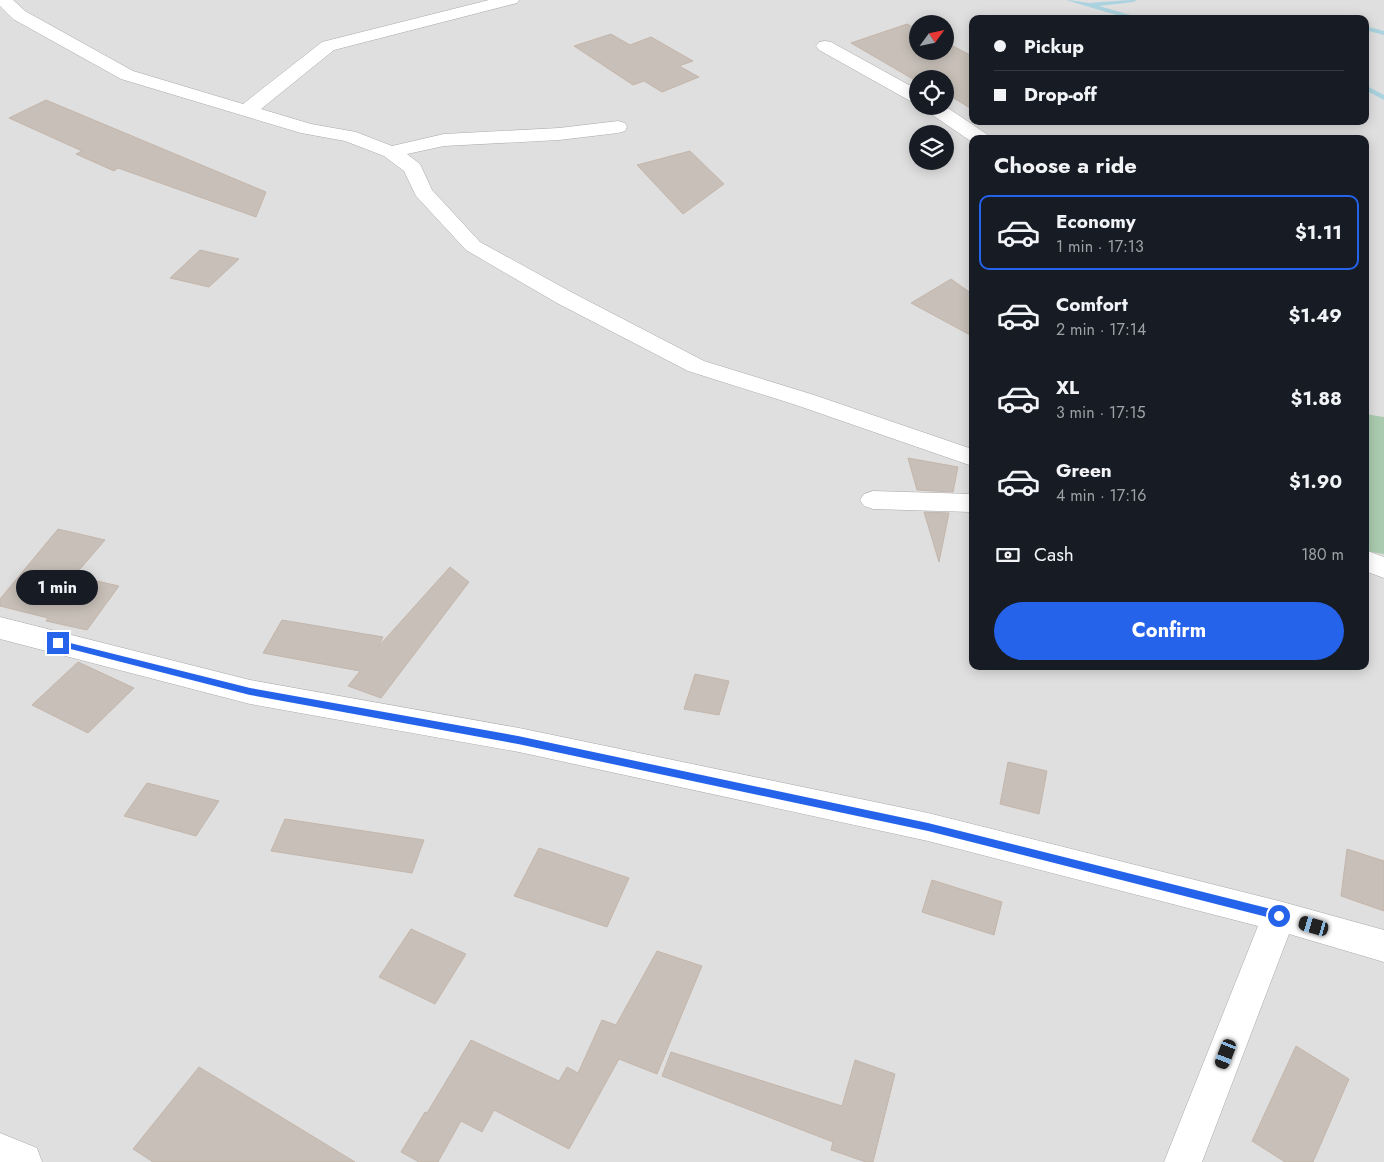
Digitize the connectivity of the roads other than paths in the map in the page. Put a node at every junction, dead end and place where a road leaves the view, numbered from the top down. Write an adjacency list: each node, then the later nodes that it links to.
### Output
1 (3, 0): 5 (street)
2 (511, 0): 5 (street)
3 (825, 46): 4 (street)
4 (909, 93)
5 (243, 110): 9 (street)
6 (945, 115): 8 (street)
7 (618, 127): 9 (street)
8 (975, 135)
9 (391, 152): 10 (street)
10 (969, 457)
11 (873, 500): 12 (street)
12 (969, 503)
13 (1369, 562): 14 (street)
14 (1384, 568)
15 (0, 628): 16 (street)
16 (1279, 916): 17 (street); 20 (street)
17 (1384, 946)
18 (0, 1152): 19 (street)
19 (23, 1162)
20 (1183, 1162)

